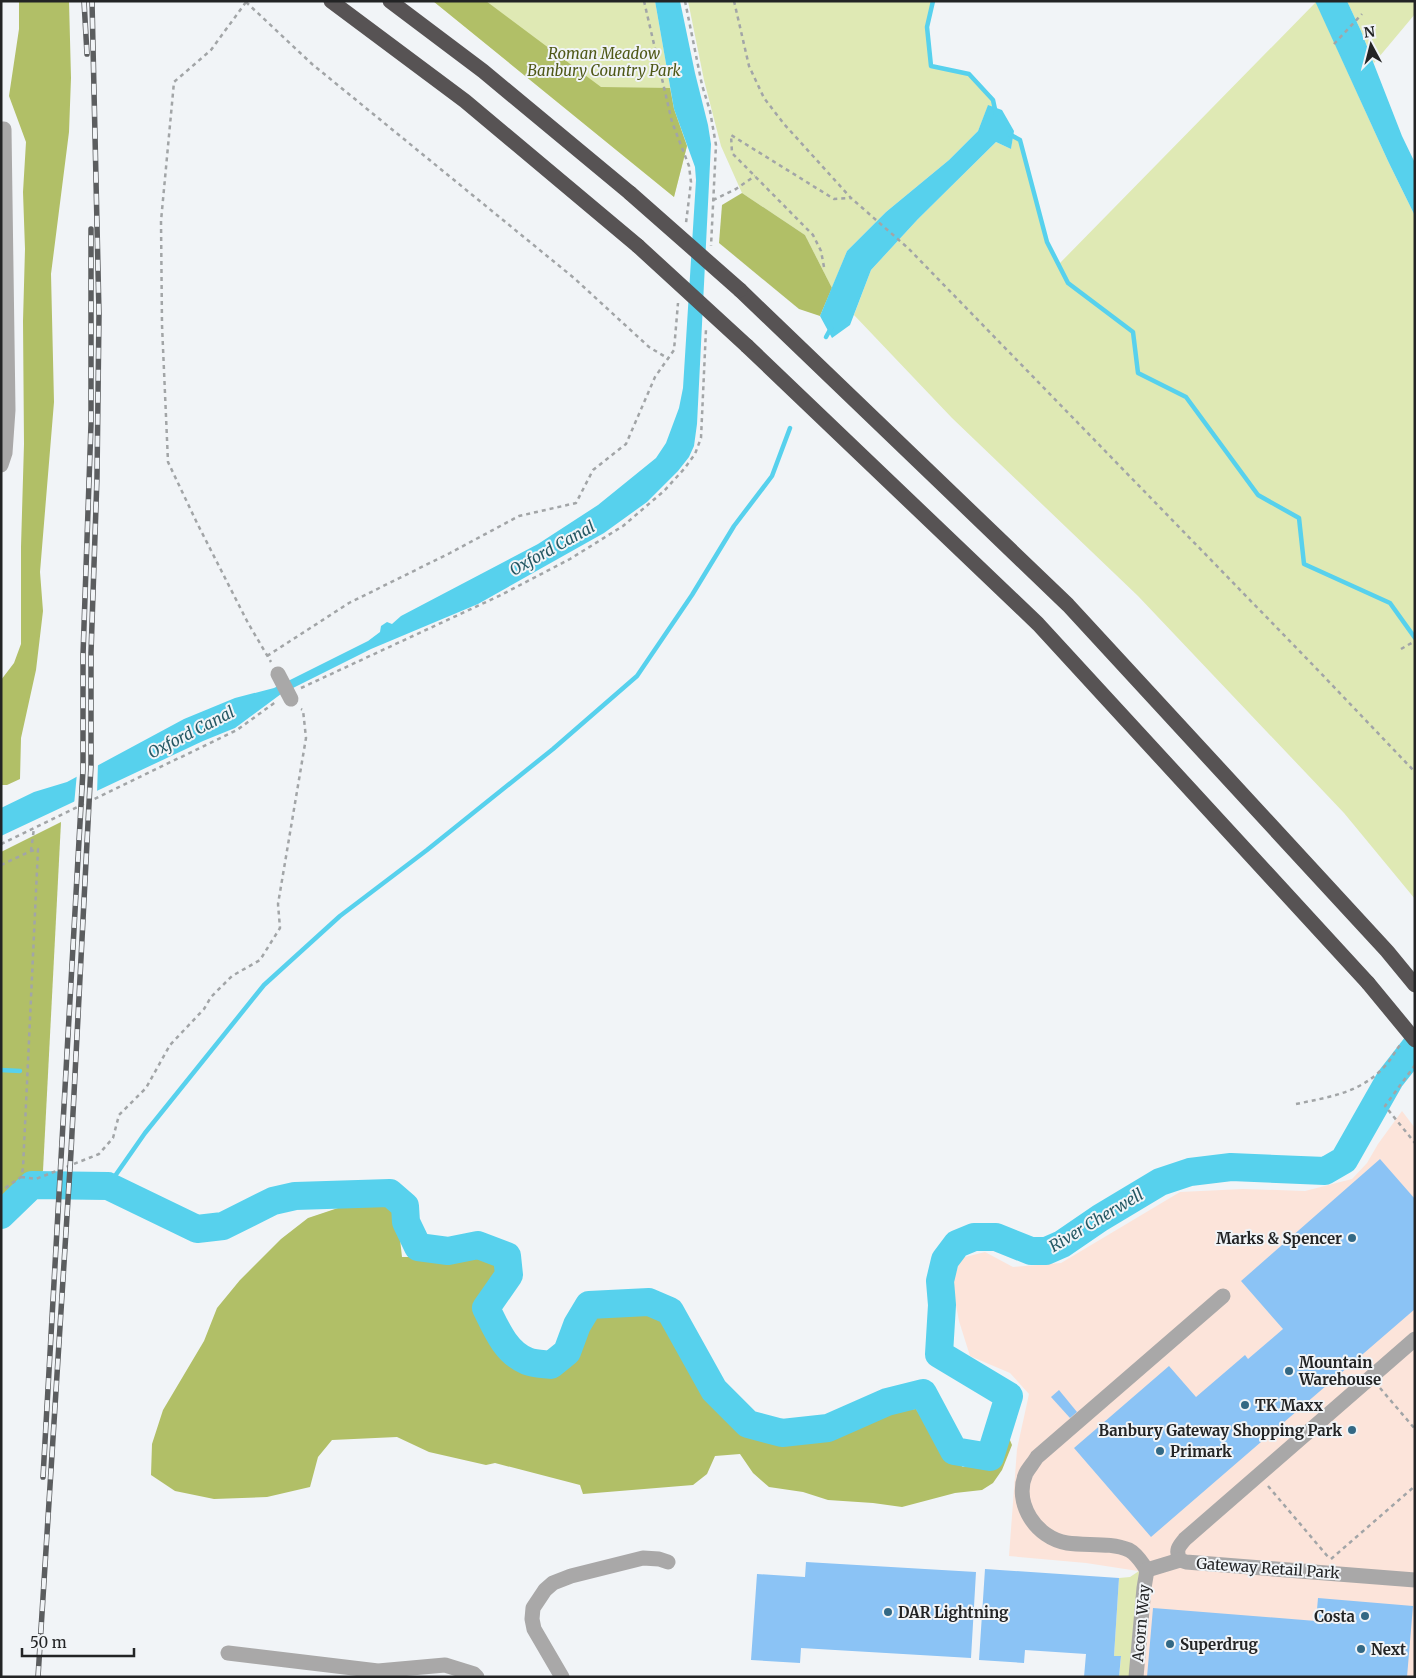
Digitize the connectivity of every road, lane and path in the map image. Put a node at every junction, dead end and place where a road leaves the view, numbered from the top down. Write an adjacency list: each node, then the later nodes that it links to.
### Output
1 (331, 1): 31 (highway, bridge)
2 (390, 1): 30 (highway, bridge)
3 (644, 1): 13 (path)
4 (685, 1): 12 (path)
5 (734, 1): 11 (path)
6 (246, 2): 18 (path); 22 (path)
7 (1362, 14): 8 (path)
8 (1334, 44)
9 (1, 128): 19 (street)
10 (755, 176): 11 (path); 12 (path); 15 (path)
11 (852, 198): 25 (path)
12 (713, 200): 14 (path)
13 (686, 232)
14 (711, 248)
15 (824, 268)
16 (678, 301): 18 (path)
17 (707, 325): 24 (path)
18 (669, 359): 22 (path)
19 (1, 465)
20 (1415, 641): 21 (path)
21 (1401, 649)
22 (267, 656): 23 (path)
23 (278, 674): 24 (street, bridge)
24 (291, 695): 26 (path); 35 (path)
25 (1415, 772)
26 (34, 828): 27 (path); 28 (path)
27 (1, 844)
28 (31, 851): 29 (path); 35 (path)
29 (1, 865)
30 (1415, 985)
31 (1410, 1039): 33 (path)
32 (1415, 1064): 34 (path)
33 (1296, 1104)
34 (1415, 1143)
35 (21, 1177): 36 (path)
36 (1, 1191)
37 (1223, 1296): 47 (street)
38 (1415, 1339): 40 (street, Gateway Retail Park)
39 (1355, 1362): 40 (path)
40 (1370, 1378): 41 (path); 42 (street, Gateway Retail Park)
41 (1415, 1429)
42 (1259, 1474): 44 (street, Gateway Retail Park); 46 (path)
43 (1415, 1486): 46 (path)
44 (1180, 1560): 46 (street, Gateway Retail Park); 47 (street)
45 (668, 1562): 51 (street)
46 (1329, 1566): 48 (street, Gateway Retail Park)
47 (1147, 1570): 52 (street, Acorn Way)
48 (1415, 1580)
49 (228, 1652): 50 (street)
50 (477, 1677)
51 (562, 1677)
52 (1136, 1677)

